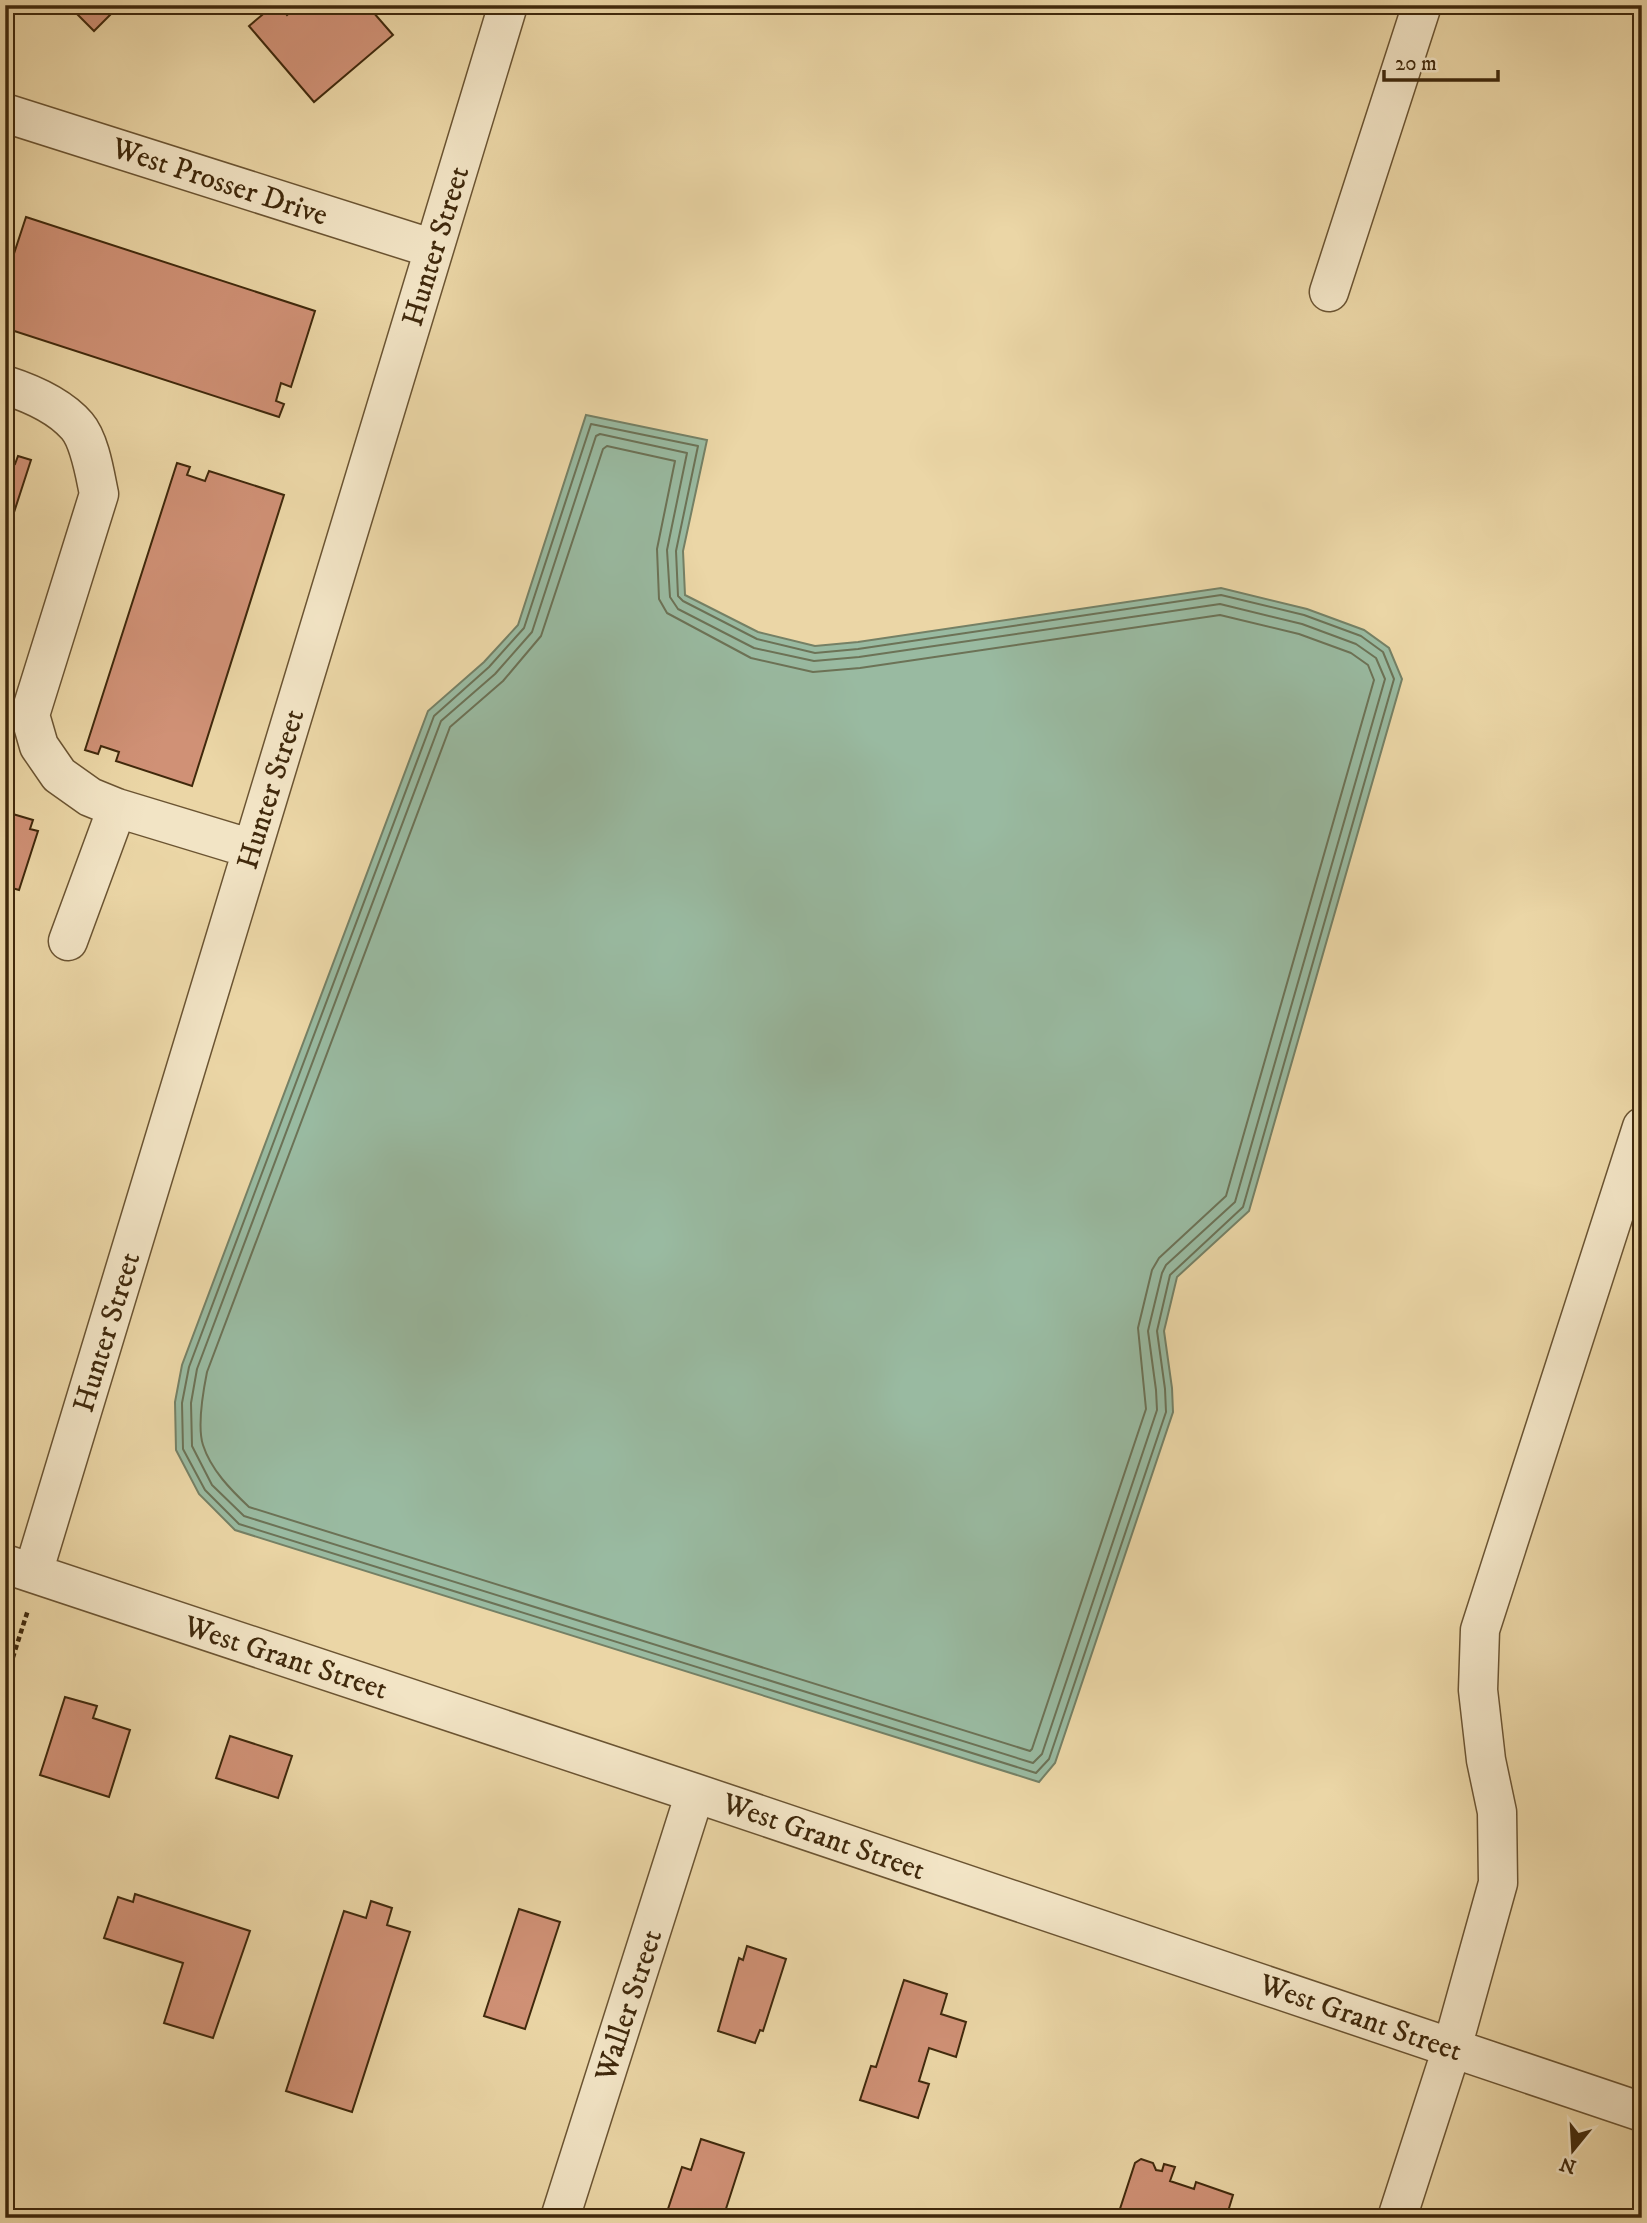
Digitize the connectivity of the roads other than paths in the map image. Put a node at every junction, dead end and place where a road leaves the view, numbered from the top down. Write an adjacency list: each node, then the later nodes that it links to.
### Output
1 (508, 5): 4 (street, Hunter Street)
2 (1422, 5): 5 (street)
3 (5, 113): 4 (street, West Prosser Drive)
4 (434, 249): 8 (street, Hunter Street)
5 (1329, 292)
6 (5, 385): 7 (street)
7 (117, 808): 8 (street); 9 (street)
8 (252, 849): 11 (street, Hunter Street)
9 (68, 941)
10 (1642, 1127): 13 (street)
11 (22, 1581): 12 (street, West Grant Street)
12 (695, 1793): 13 (street, West Grant Street); 15 (street, Waller Street)
13 (1452, 2048): 14 (street, West Grant Street); 16 (street)
14 (1642, 2112)
15 (560, 2218)
16 (1397, 2218)

